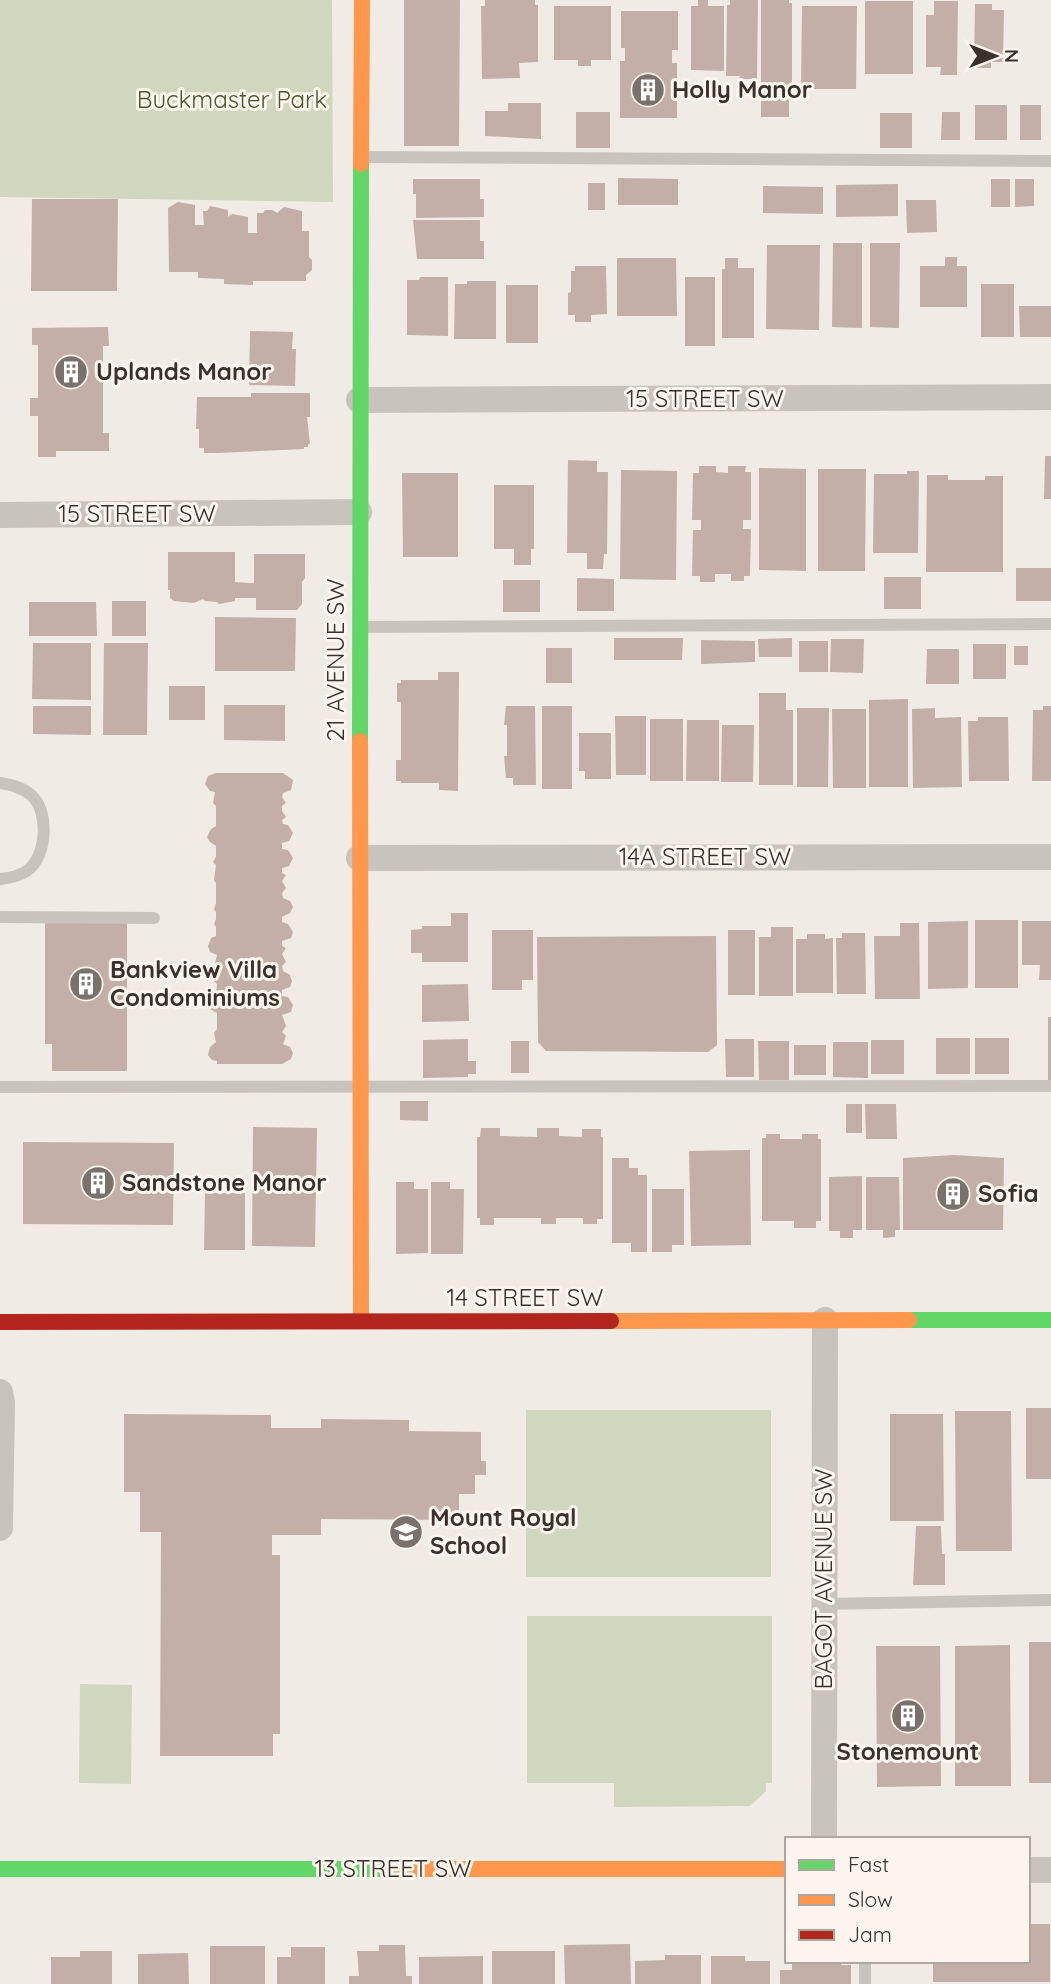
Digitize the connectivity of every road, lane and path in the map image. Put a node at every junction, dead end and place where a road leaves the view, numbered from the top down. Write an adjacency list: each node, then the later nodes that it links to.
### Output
1 (362, 0): 2 (street, 21 AVENUE SW)
2 (361, 157): 3 (lane); 5 (street, 21 AVENUE SW)
3 (1051, 161)
4 (1051, 397): 5 (street, 15 STREET SW)
5 (359, 400): 6 (street, 21 AVENUE SW)
6 (359, 512): 7 (street, 15 STREET SW); 9 (street, 21 AVENUE SW)
7 (0, 515)
8 (1051, 624): 9 (lane)
9 (359, 627): 12 (street, 21 AVENUE SW)
10 (0, 783): 13 (lane)
11 (1051, 857): 12 (street, 14A STREET SW)
12 (359, 858): 18 (street, 21 AVENUE SW)
13 (0, 879)
14 (0, 917): 15 (lane)
15 (154, 918)
16 (1051, 1086): 18 (lane)
17 (0, 1087): 18 (lane)
18 (360, 1087): 21 (street, 21 AVENUE SW)
19 (825, 1320): 20 (street, 14 STREET SW); 21 (street, 14 STREET SW); 26 (street, BAGOT AVENUE SW)
20 (1051, 1320)
21 (361, 1321): 22 (street, 14 STREET SW)
22 (0, 1322)
23 (0, 1392): 24 (street)
24 (0, 1528)
25 (1051, 1600): 26 (lane)
26 (824, 1604): 27 (street, BAGOT AVENUE SW)
27 (824, 1837)
28 (0, 1869): 29 (street, 13 STREET SW)
29 (785, 1869)
30 (1030, 1870): 31 (street)
31 (1051, 1870)
32 (865, 1963): 33 (lane)
33 (865, 1984)

